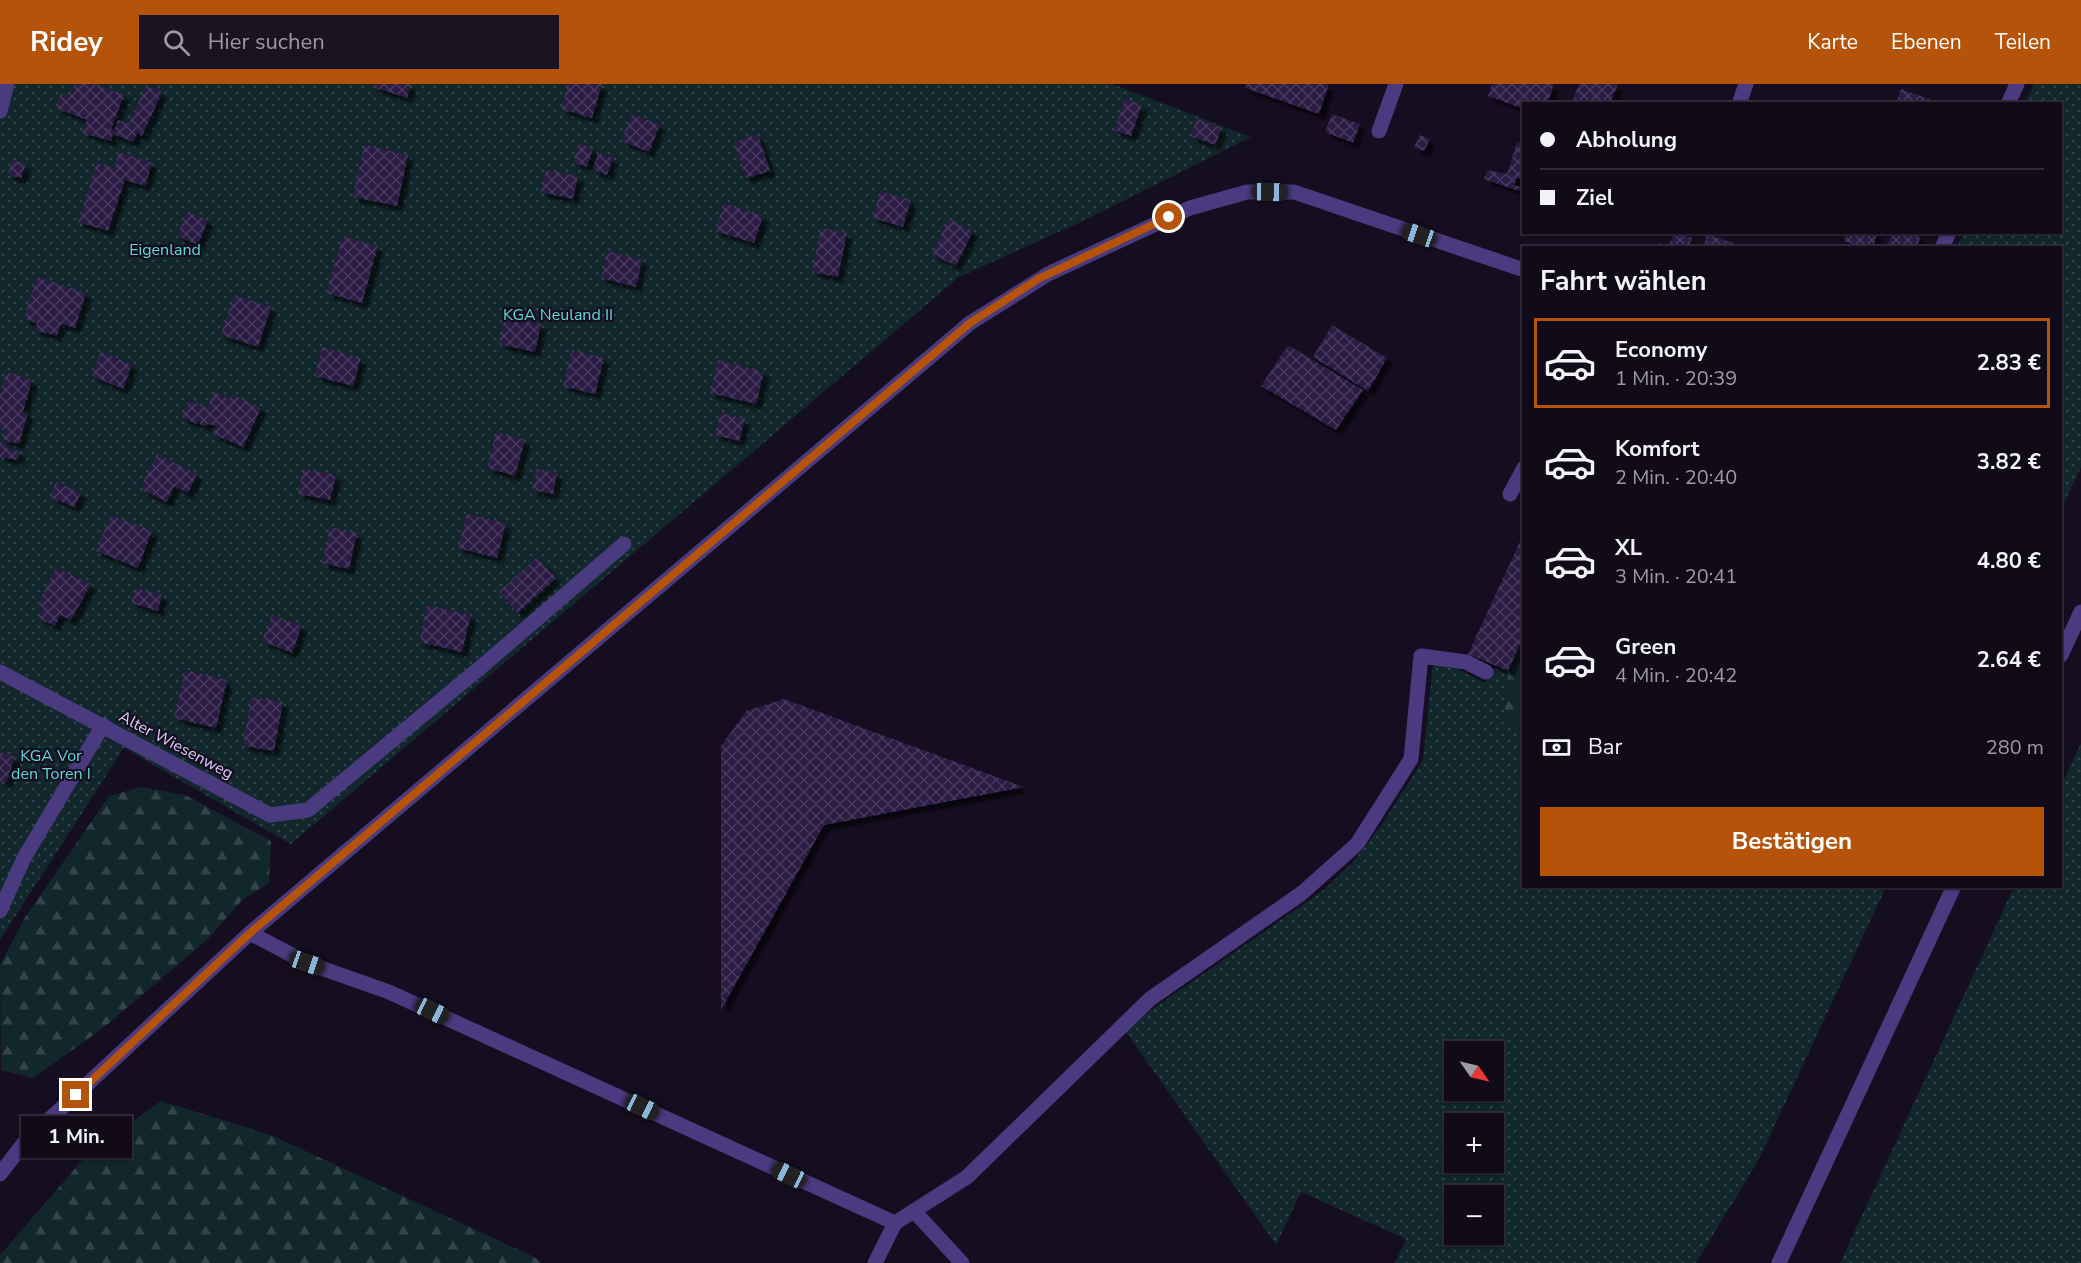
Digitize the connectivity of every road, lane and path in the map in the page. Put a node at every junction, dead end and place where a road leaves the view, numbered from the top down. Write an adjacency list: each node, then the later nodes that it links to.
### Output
1 (8, 84): 7 (street)
2 (1396, 84): 8 (street)
3 (1746, 84): 5 (street)
4 (2018, 84): 6 (street)
5 (1740, 102)
6 (2009, 102)
7 (0, 111)
8 (1379, 132)
9 (1522, 269): 20 (street)
10 (1522, 472): 11 (street)
11 (1510, 494)
12 (624, 544): 17 (street, Alter Wiesenweg)
13 (2081, 612): 14 (street)
14 (2062, 653)
15 (0, 672): 17 (street, Alter Wiesenweg)
16 (1486, 672): 22 (street)
17 (103, 725): 19 (street)
18 (1953, 888): 26 (street)
19 (0, 911)
20 (250, 933): 21 (street); 23 (street)
21 (0, 1174)
22 (914, 1211): 23 (street); 25 (street)
23 (895, 1223): 24 (street)
24 (875, 1263)
25 (962, 1263)
26 (1779, 1263)

